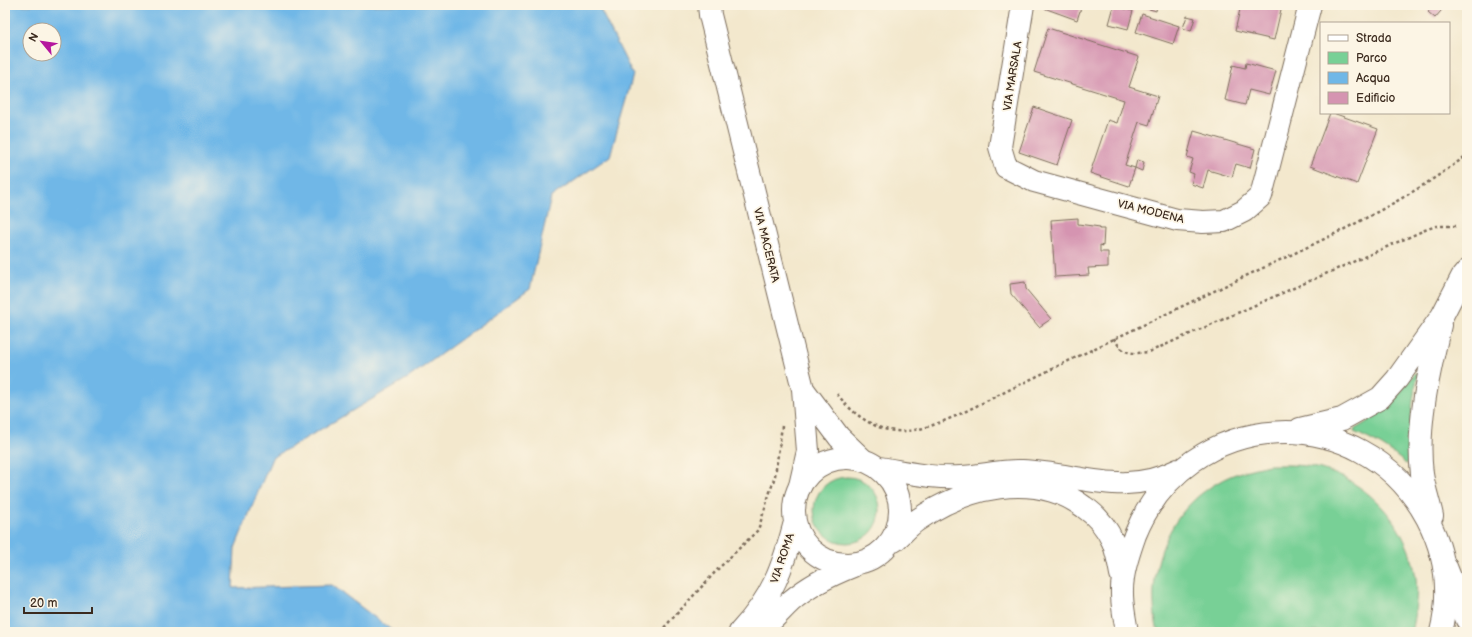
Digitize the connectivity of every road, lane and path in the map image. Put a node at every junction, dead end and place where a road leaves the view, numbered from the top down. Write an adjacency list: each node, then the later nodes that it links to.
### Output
1 (709, 5): 10 (main road, VIA MACERATA)
2 (1023, 5): 4 (main road, VIA MARSALA)
3 (1310, 5): 4 (main road, VIA MODENA)
4 (1000, 147)
5 (1467, 155): 9 (path)
6 (1459, 226): 9 (path)
7 (1467, 271): 8 (main road)
8 (1442, 316): 13 (main road); 18 (main road)
9 (1114, 338): 11 (path)
10 (803, 390): 14 (main road); 16 (main road, VIA MACERATA)
11 (834, 391)
12 (782, 424): 24 (path)
13 (1289, 432): 15 (main road); 18 (main road)
14 (871, 464): 15 (main road); 16 (main road); 19 (main road)
15 (1188, 465): 22 (main road)
16 (800, 486): 17 (main road)
17 (794, 522): 21 (main road); 25 (main road, VIA ROMA)
18 (1436, 535): 20 (main road)
19 (890, 545): 21 (main road); 22 (main road)
20 (1444, 560): 23 (main road); 28 (main road)
21 (862, 563): 26 (main road)
22 (1122, 579): 27 (main road)
23 (1467, 620)
24 (660, 632)
25 (740, 632)
26 (756, 632)
27 (1127, 632)
28 (1441, 632)

